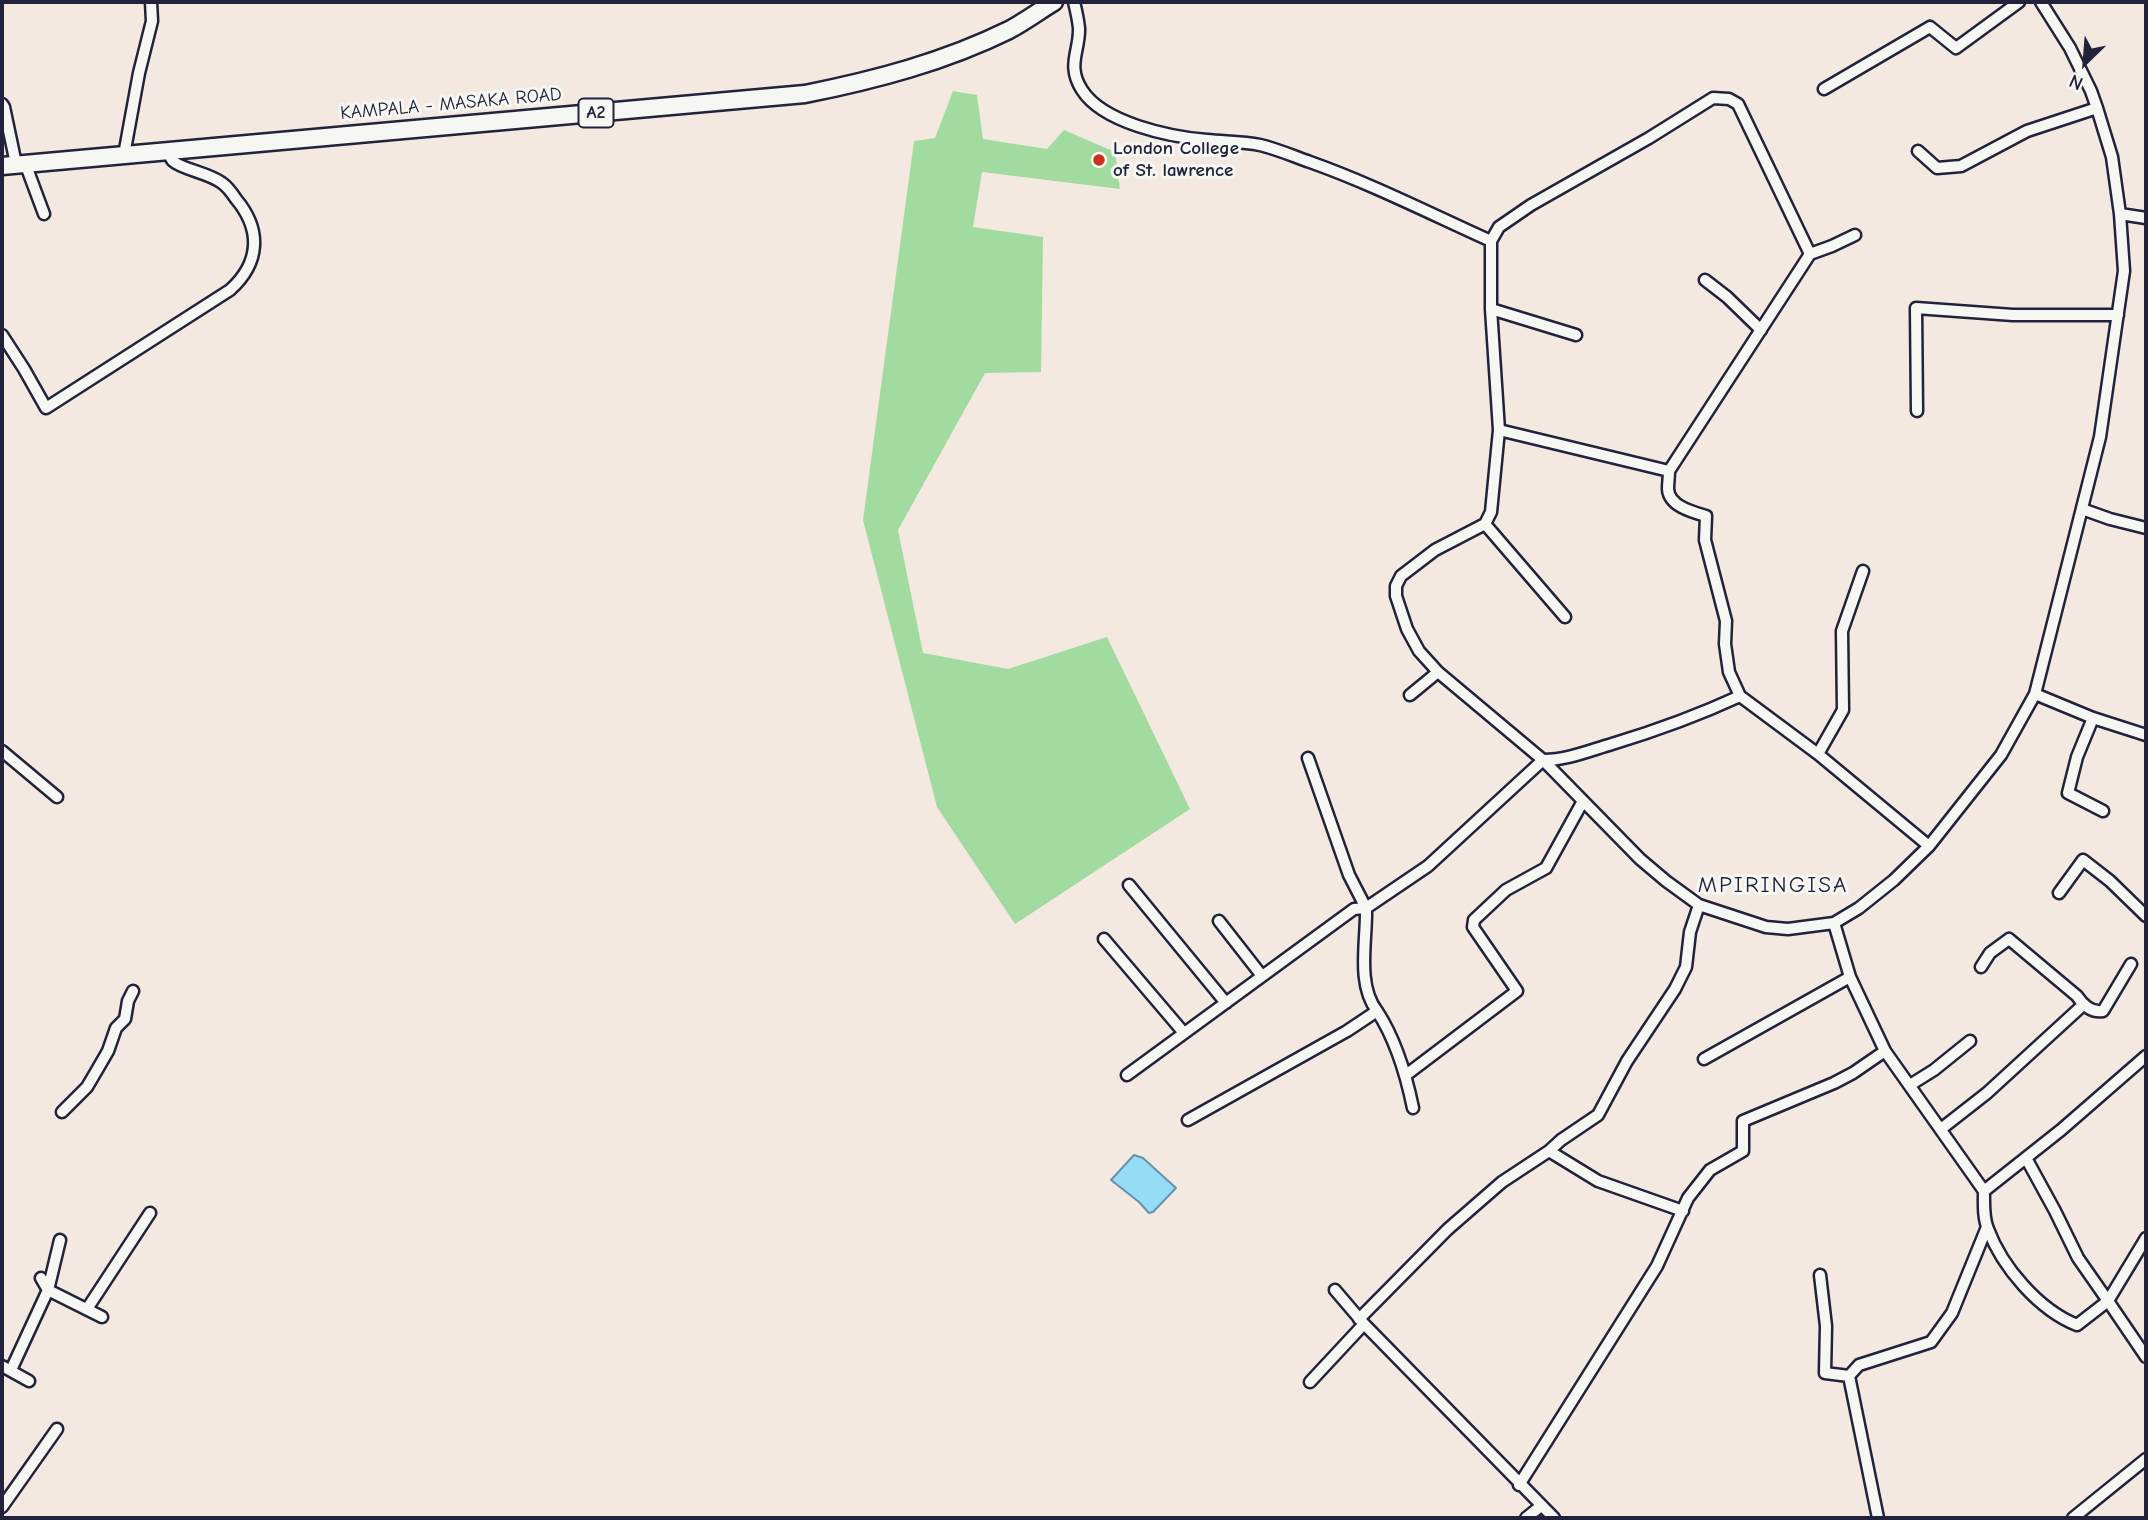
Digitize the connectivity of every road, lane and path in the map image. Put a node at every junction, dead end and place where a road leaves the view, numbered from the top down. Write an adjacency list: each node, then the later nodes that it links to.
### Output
1 (151, 2): 11 (street)
2 (1054, 2): 9 (main road, KAMPALA - MASAKA ROAD / A2)
3 (1074, 2): 17 (street)
4 (2019, 2): 6 (street)
5 (2041, 2): 8 (street)
6 (1824, 89)
7 (2, 104): 12 (street)
8 (2097, 108): 10 (street); 14 (street)
9 (169, 151): 11 (main road, KAMPALA - MASAKA ROAD / A2); 23 (street)
10 (1918, 151)
11 (124, 155): 12 (main road, KAMPALA - MASAKA ROAD / A2)
12 (14, 164): 13 (street)
13 (44, 214)
14 (2120, 214): 15 (street); 21 (street)
15 (2146, 218)
16 (1855, 235): 18 (street)
17 (1491, 241): 18 (street); 20 (street)
18 (1810, 254): 22 (street)
19 (1705, 280): 22 (street)
20 (1491, 309): 24 (street); 26 (street)
21 (2118, 314): 25 (street); 28 (street)
22 (1761, 330): 27 (street)
23 (2, 335)
24 (1576, 335)
25 (1917, 411)
26 (1499, 430): 27 (street); 29 (street)
27 (1669, 471): 36 (street)
28 (2082, 509): 30 (street); 34 (street)
29 (1485, 524): 32 (street); 33 (street)
30 (2146, 528)
31 (1863, 570): 40 (street)
32 (1565, 617)
33 (1438, 673): 35 (street); 42 (street)
34 (2035, 694): 37 (street); 46 (street)
35 (1410, 695)
36 (1740, 695): 40 (street); 42 (street)
37 (2093, 718): 38 (street); 45 (street)
38 (2146, 735)
39 (2, 751): 43 (street)
40 (1818, 754): 46 (street)
41 (1308, 758): 50 (street)
42 (1543, 760): 44 (street); 50 (street)
43 (57, 797)
44 (1583, 801): 49 (street); 69 (street)
45 (2103, 811)
46 (1929, 846): 53 (street)
47 (1129, 885): 60 (street)
48 (2059, 893): 51 (street)
49 (1699, 905): 53 (street); 75 (street)
50 (1366, 908): 57 (street); 62 (street)
51 (2146, 916)
52 (1219, 921): 57 (street)
53 (1834, 923): 58 (street)
54 (1104, 939): 63 (street)
55 (2131, 964): 61 (street)
56 (1981, 967): 61 (street)
57 (1262, 976): 60 (street)
58 (1850, 977): 65 (street); 66 (street)
59 (133, 991): 72 (street)
60 (1226, 1003): 63 (street)
61 (2083, 1005): 74 (street)
62 (1377, 1011): 69 (street); 73 (street)
63 (1184, 1033): 68 (street)
64 (1970, 1041): 70 (street)
65 (1885, 1051): 70 (street); 78 (street)
66 (1704, 1059)
67 (2145, 1060): 76 (street)
68 (1128, 1075)
69 (1406, 1075): 71 (street)
70 (1910, 1086): 74 (street)
71 (1413, 1108)
72 (62, 1112)
73 (1188, 1120)
74 (1941, 1129): 77 (street)
75 (1549, 1151): 78 (street); 90 (street)
76 (2026, 1158): 77 (street); 87 (street)
77 (1984, 1191): 80 (street)
78 (1683, 1211): 98 (street)
79 (149, 1213): 88 (street)
80 (1987, 1227): 87 (street); 93 (street)
81 (2146, 1238): 87 (street)
82 (60, 1240): 85 (street)
83 (1821, 1275): 93 (street)
84 (41, 1278): 85 (street)
85 (48, 1290): 88 (street); 92 (street)
86 (1335, 1290): 90 (street)
87 (2108, 1301): 91 (street)
88 (87, 1309): 89 (street)
89 (102, 1317)
90 (1362, 1321): 95 (street); 98 (street)
91 (2146, 1357)
92 (7, 1368): 94 (street)
93 (1849, 1376): 103 (street)
94 (29, 1381)
95 (1310, 1382)
96 (57, 1429): 100 (street)
97 (2146, 1459): 104 (street)
98 (1520, 1485): 99 (street)
99 (1541, 1506): 101 (street); 102 (street)
100 (2, 1507)
101 (1526, 1518)
102 (1554, 1518)
103 (1878, 1518)
104 (2073, 1518)

